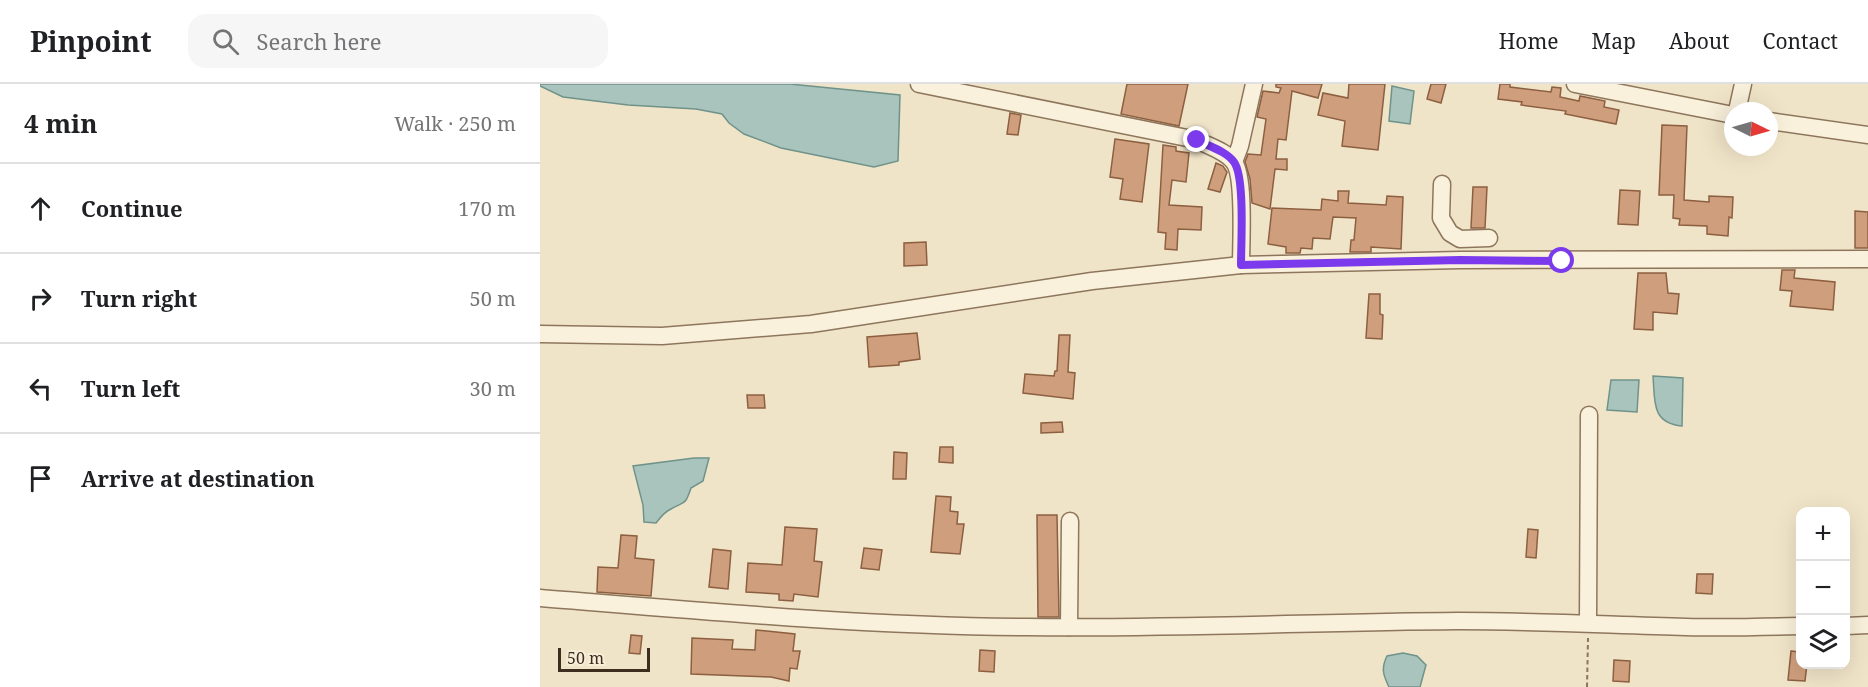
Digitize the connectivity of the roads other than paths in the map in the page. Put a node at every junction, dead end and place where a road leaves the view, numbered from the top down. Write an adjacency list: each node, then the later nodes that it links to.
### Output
1 (919, 84): 10 (street)
2 (1254, 84): 10 (street)
3 (1575, 84): 5 (street)
4 (1743, 84): 6 (street)
5 (1596, 86): 7 (street)
6 (1739, 102)
7 (1724, 113)
8 (1778, 122): 9 (street)
9 (1868, 135)
10 (1234, 162): 16 (street)
11 (1442, 184): 13 (street)
12 (1489, 238): 13 (street)
13 (1460, 239): 15 (street)
14 (1868, 259): 15 (street)
15 (1460, 260): 16 (street)
16 (1241, 265): 17 (street)
17 (540, 334)
18 (1589, 415): 21 (street)
19 (1070, 521): 25 (street)
20 (540, 598): 25 (street)
21 (1588, 623): 22 (street); 25 (street)
22 (1796, 626)
23 (1850, 626): 24 (street)
24 (1868, 626)
25 (1069, 627)

